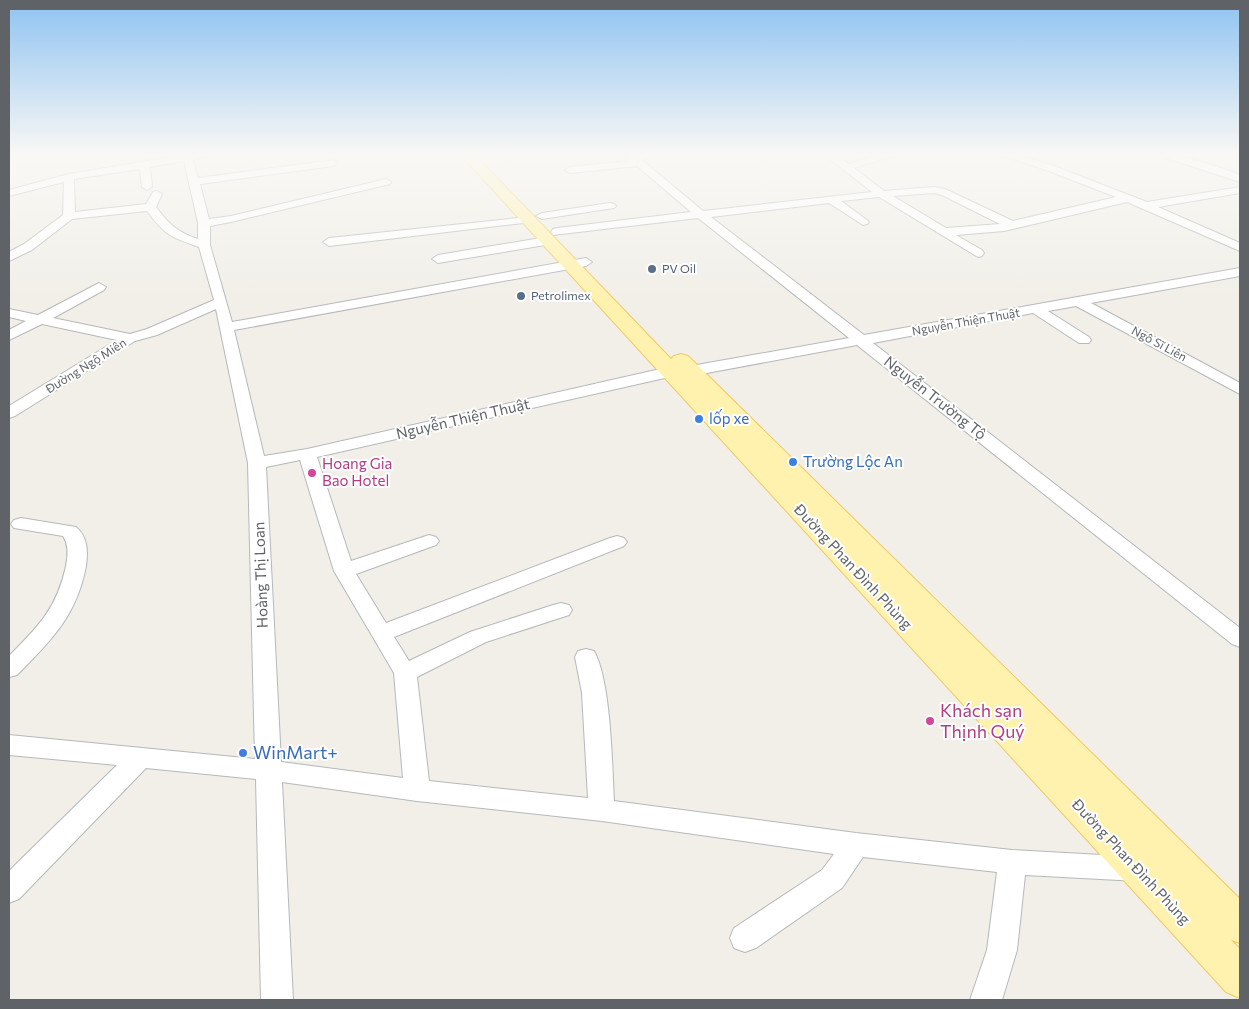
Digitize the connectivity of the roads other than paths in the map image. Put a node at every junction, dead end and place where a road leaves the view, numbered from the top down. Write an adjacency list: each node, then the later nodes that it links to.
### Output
1 (69, 202): 19 (street)
2 (151, 202): 17 (street)
3 (199, 202): 21 (street, Hoàng Thị Loan)
4 (302, 202): 21 (street)
5 (516, 202): 23 (main road, Đường Phan Đình Phùng)
6 (523, 202): 23 (main road, Đường Phan Đình Phùng)
7 (686, 202): 18 (street, Nguyễn Trường Tộ)
8 (804, 202): 18 (street)
9 (835, 202): 20 (street)
10 (895, 202): 24 (street)
11 (964, 202): 22 (street)
12 (1110, 202): 22 (street)
13 (1137, 202): 16 (street)
14 (1168, 202): 16 (street)
15 (610, 206): 23 (street)
16 (1145, 206): 27 (street)
17 (150, 207): 19 (street); 26 (street)
18 (700, 214): 23 (street); 43 (street, Nguyễn Trường Tộ)
19 (68, 216): 29 (street)
20 (862, 222)
21 (204, 223): 26 (street, Hoàng Thị Loan)
22 (1011, 225): 24 (street)
23 (543, 228): 25 (street); 30 (street); 31 (main road, Đường Phan Đình Phùng)
24 (944, 232): 28 (street)
25 (329, 242)
26 (204, 245): 35 (street, Hoàng Thị Loan)
27 (1240, 248)
28 (978, 253)
29 (9, 257)
30 (438, 259)
31 (577, 263): 39 (street); 44 (main road, Đường Phan Đình Phùng)
32 (1240, 272): 34 (street, Nguyễn Thiện Thuật)
33 (100, 287): 38 (street)
34 (1077, 301): 36 (street, Nguyễn Thiện Thuật); 45 (street, Ngô Sĩ Liên)
35 (221, 302): 39 (street, Hoàng Thị Loan); 41 (street, Đường Ngộ Miên)
36 (1036, 309): 42 (street); 43 (street, Nguyễn Thiện Thuật)
37 (9, 313): 38 (street)
38 (39, 320): 40 (street); 41 (street)
39 (226, 327): 48 (street, Hoàng Thị Loan)
40 (9, 336)
41 (130, 338): 46 (street, Đường Ngộ Miên)
42 (1084, 340)
43 (863, 341): 44 (street, Nguyễn Thiện Thuật); 55 (street, Nguyễn Trường Tộ)
44 (680, 372): 47 (street, Nguyễn Thiện Thuật); 65 (main road, Đường Phan Đình Phùng); 67 (main road, Đường Phan Đình Phùng)
45 (1240, 389)
46 (9, 413)
47 (308, 454): 48 (street, Nguyễn Thiện Thuật); 52 (street)
48 (257, 463): 61 (street, Hoàng Thị Loan)
49 (20, 524): 57 (street)
50 (429, 540): 52 (street)
51 (617, 542): 54 (street)
52 (344, 571): 54 (street)
53 (562, 610): 58 (street)
54 (382, 633): 58 (street)
55 (1240, 639)
56 (586, 657): 63 (street)
57 (9, 669)
58 (405, 673): 62 (street)
59 (9, 745): 60 (street)
60 (139, 759): 61 (street); 68 (street)
61 (268, 770): 62 (street); 73 (street, Hoàng Thị Loan)
62 (417, 790): 63 (street)
63 (602, 810): 64 (street)
64 (856, 845): 66 (street); 70 (street)
65 (1170, 856): 67 (street); 69 (main road, Đường Phan Đình Phùng)
66 (1012, 862): 67 (street); 74 (street)
67 (1137, 869): 71 (main road, Đường Phan Đình Phùng)
68 (9, 890)
69 (1240, 925)
70 (745, 938)
71 (1229, 950): 72 (main road, Đường Phan Đình Phùng)
72 (1240, 978)
73 (277, 1000)
74 (986, 1000)

